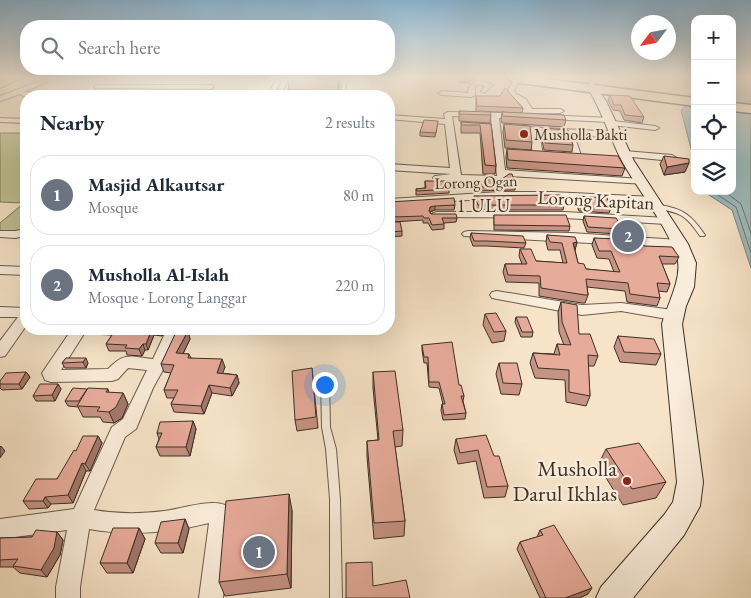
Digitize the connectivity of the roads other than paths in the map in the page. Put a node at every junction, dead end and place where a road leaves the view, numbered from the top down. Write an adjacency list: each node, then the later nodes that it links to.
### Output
1 (526, 106): 5 (street)
2 (604, 106): 12 (street)
3 (736, 107): 4 (highway)
4 (751, 109)
5 (529, 111): 6 (street); 12 (street)
6 (471, 112): 7 (street); 10 (street)
7 (495, 114): 12 (street); 13 (street)
8 (395, 117): 10 (street)
9 (0, 120): 11 (street)
10 (453, 121): 23 (street)
11 (20, 122)
12 (611, 123): 14 (street); 16 (street); 20 (street)
13 (493, 127): 15 (street); 22 (street)
14 (655, 128)
15 (534, 130): 16 (street); 17 (street)
16 (569, 132): 18 (street)
17 (538, 155)
18 (576, 158)
19 (672, 158): 20 (street)
20 (624, 159): 25 (street)
21 (395, 168): 23 (street)
22 (501, 173): 23 (street); 25 (street)
23 (456, 175): 24 (street)
24 (438, 178)
25 (642, 182): 27 (street)
26 (395, 202): 27 (street, Lorong Ogan)
27 (659, 209): 28 (street, Lorong Kapitan); 32 (lane); 33 (street)
28 (435, 215)
29 (0, 234): 30 (street)
30 (20, 234)
31 (468, 234): 33 (street)
32 (702, 235)
33 (680, 244): 39 (street)
34 (20, 268): 35 (street)
35 (0, 270)
36 (497, 295): 39 (street)
37 (0, 312): 38 (street)
38 (20, 314)
39 (673, 314): 51 (street)
40 (20, 323): 43 (street)
41 (76, 335): 44 (street)
42 (171, 335): 44 (street)
43 (1, 349)
44 (158, 365): 46 (street)
45 (325, 380): 50 (lane)
46 (80, 518): 47 (street); 48 (street); 49 (street)
47 (0, 530)
48 (68, 598)
49 (211, 598)
50 (336, 598)
51 (612, 598)

